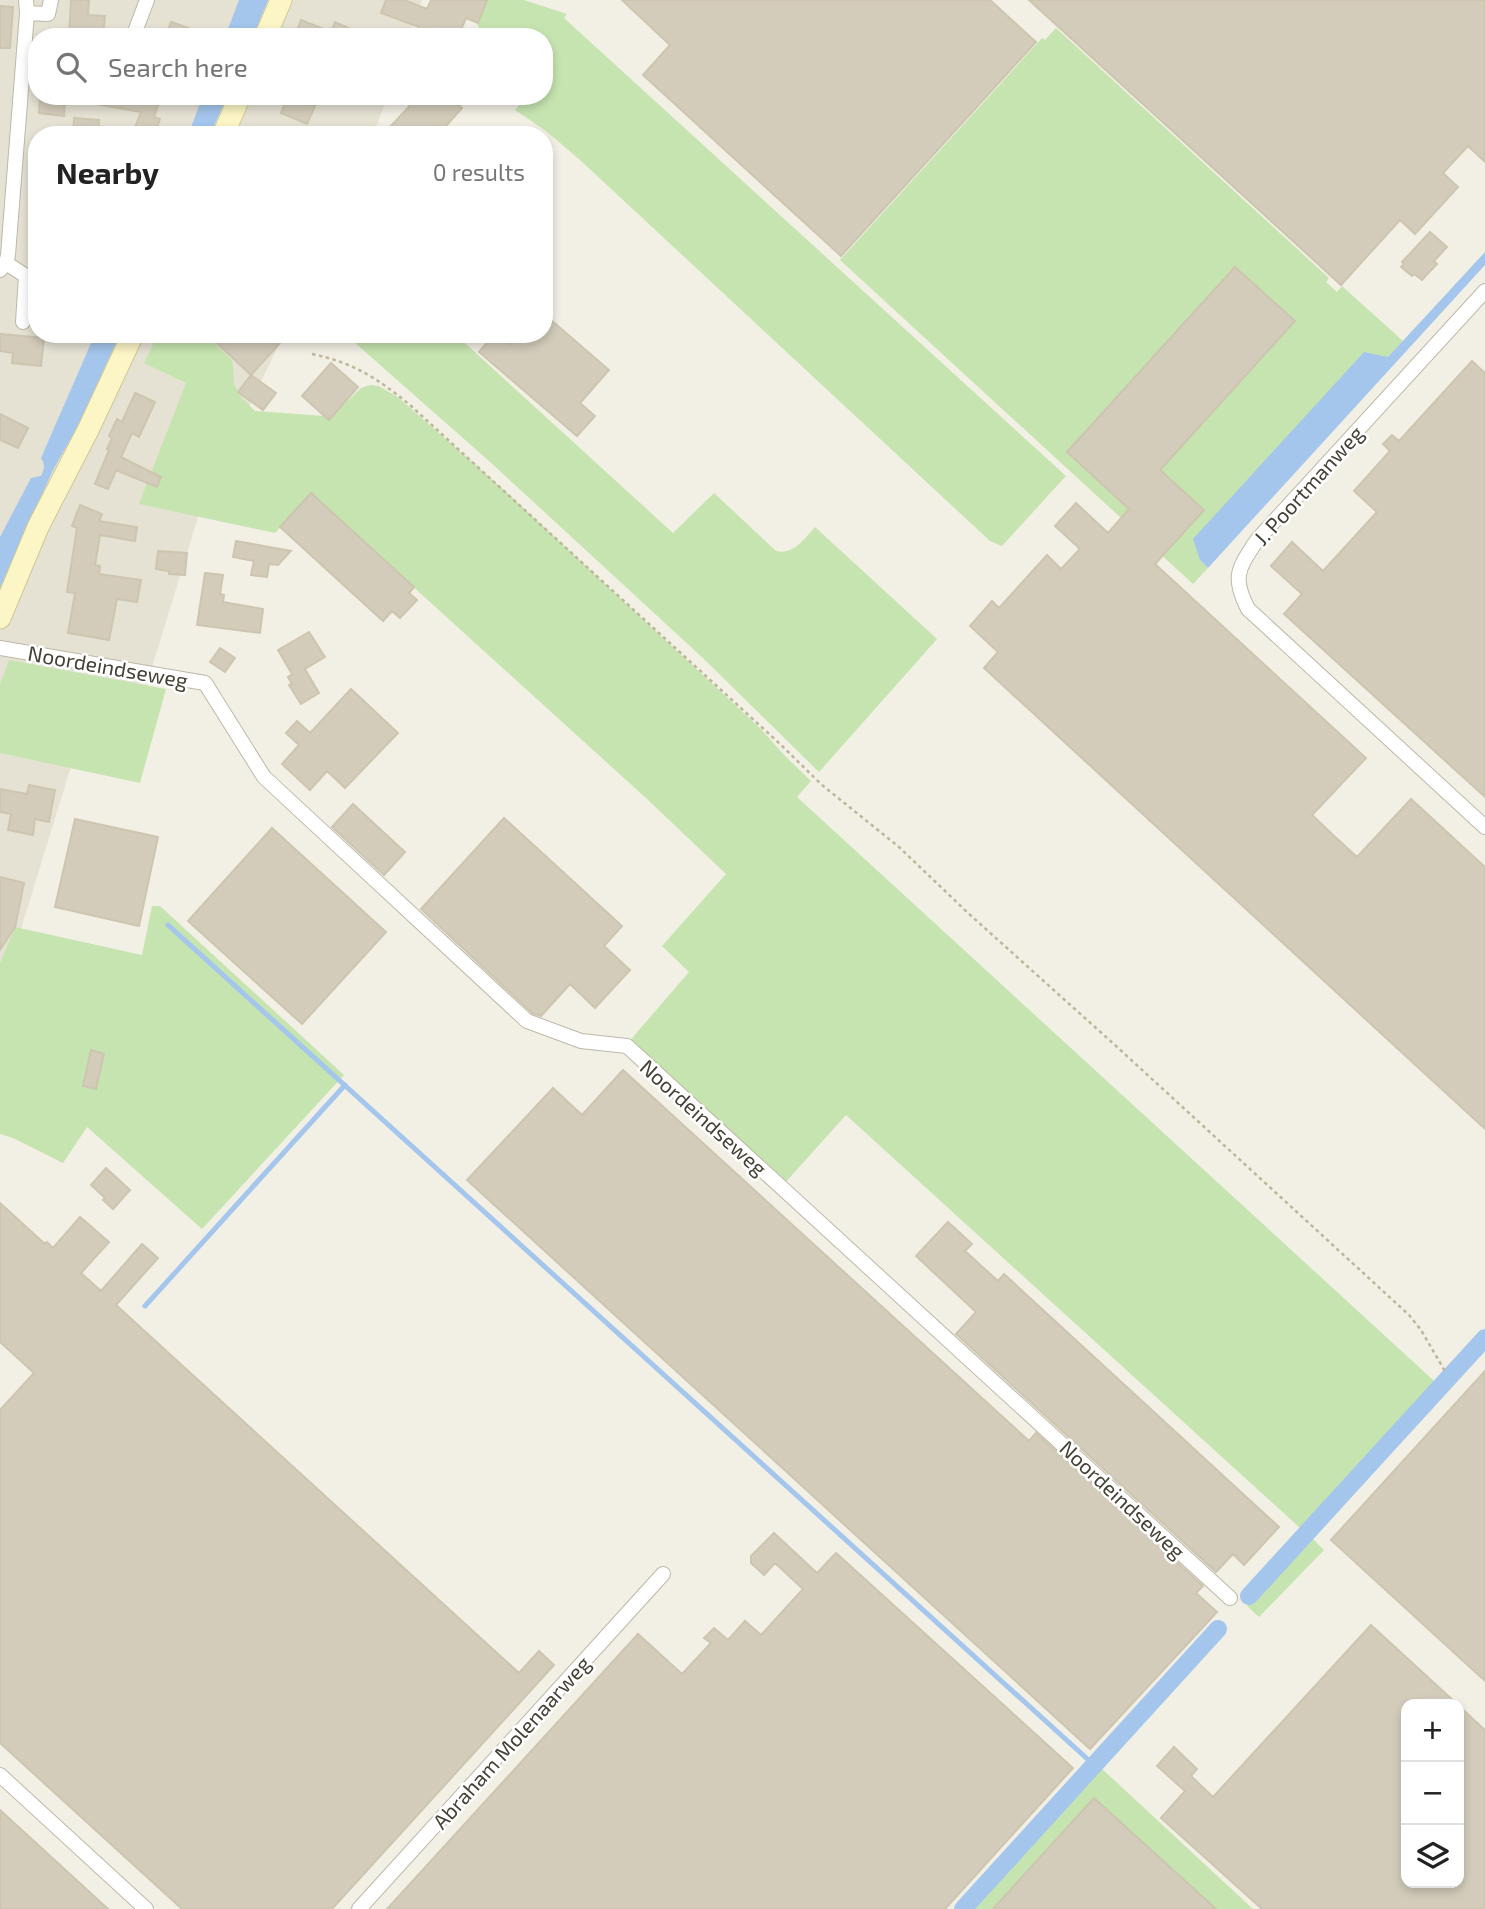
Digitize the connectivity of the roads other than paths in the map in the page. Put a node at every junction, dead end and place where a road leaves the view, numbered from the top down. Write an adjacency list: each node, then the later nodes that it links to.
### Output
1 (51, 0): 4 (street)
2 (147, 0): 5 (street)
3 (281, 0): 6 (street)
4 (26, 7): 9 (street)
5 (136, 28)
6 (269, 28)
7 (236, 105): 8 (street)
8 (227, 126)
9 (3, 266): 11 (street)
10 (1485, 291): 15 (street, J. Poortmanweg)
11 (23, 322)
12 (129, 343): 13 (street)
13 (0, 618)
14 (3, 648): 17 (street, Noordeindseweg)
15 (1485, 827)
16 (663, 1574): 20 (street, Abraham Molenaarweg)
17 (1230, 1598)
18 (0, 1775): 19 (street)
19 (146, 1909)
20 (359, 1909)

